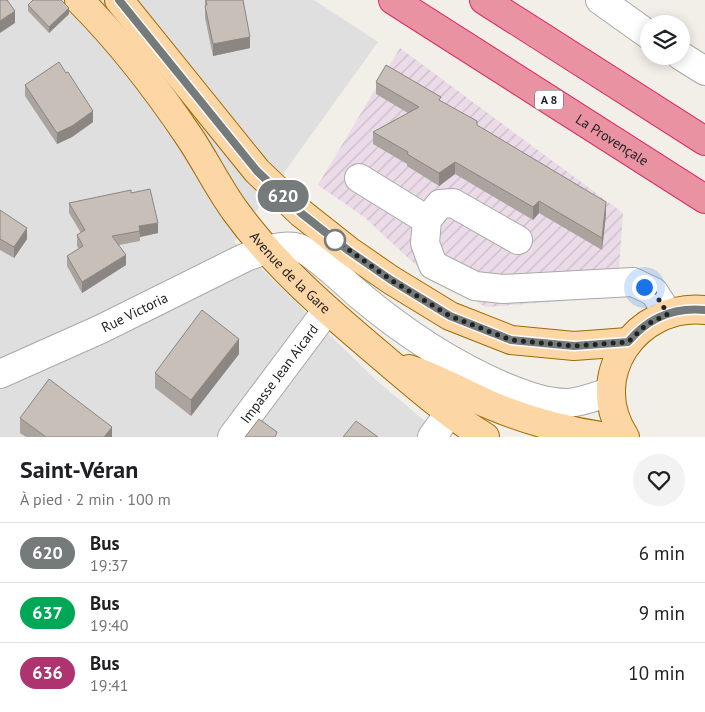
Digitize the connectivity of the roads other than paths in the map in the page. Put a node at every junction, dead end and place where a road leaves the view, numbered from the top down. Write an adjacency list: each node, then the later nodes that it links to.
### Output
1 (80, 0): 8 (main road, Avenue de la Gare)
2 (95, 0): 8 (street)
3 (120, 0): 20 (main road)
4 (393, 0): 13 (highway, La Provençale / A 8)
5 (484, 0): 11 (highway)
6 (600, 0): 7 (street)
7 (640, 29)
8 (119, 42): 16 (main road, Avenue de la Gare)
9 (690, 62): 10 (street)
10 (705, 71)
11 (705, 141)
12 (359, 178): 14 (street)
13 (705, 200)
14 (427, 220): 15 (street); 19 (street)
15 (518, 240)
16 (267, 249): 17 (main road, Avenue de la Gare); 22 (street, Rue Victoria); 23 (street, Rue Victoria)
17 (327, 310): 21 (main road, Avenue de la Gare); 25 (street, Impasse Jean Aicard)
18 (705, 310): 19 (main road)
19 (668, 314): 20 (main road)
20 (628, 342): 23 (main road)
21 (389, 362): 24 (main road, Avenue de la Gare); 28 (main road)
22 (0, 374)
23 (611, 392): 29 (main road)
24 (450, 412): 26 (street); 27 (main road, Avenue de la Gare)
25 (232, 437)
26 (432, 437)
27 (485, 437)
28 (607, 437)
29 (625, 437)

